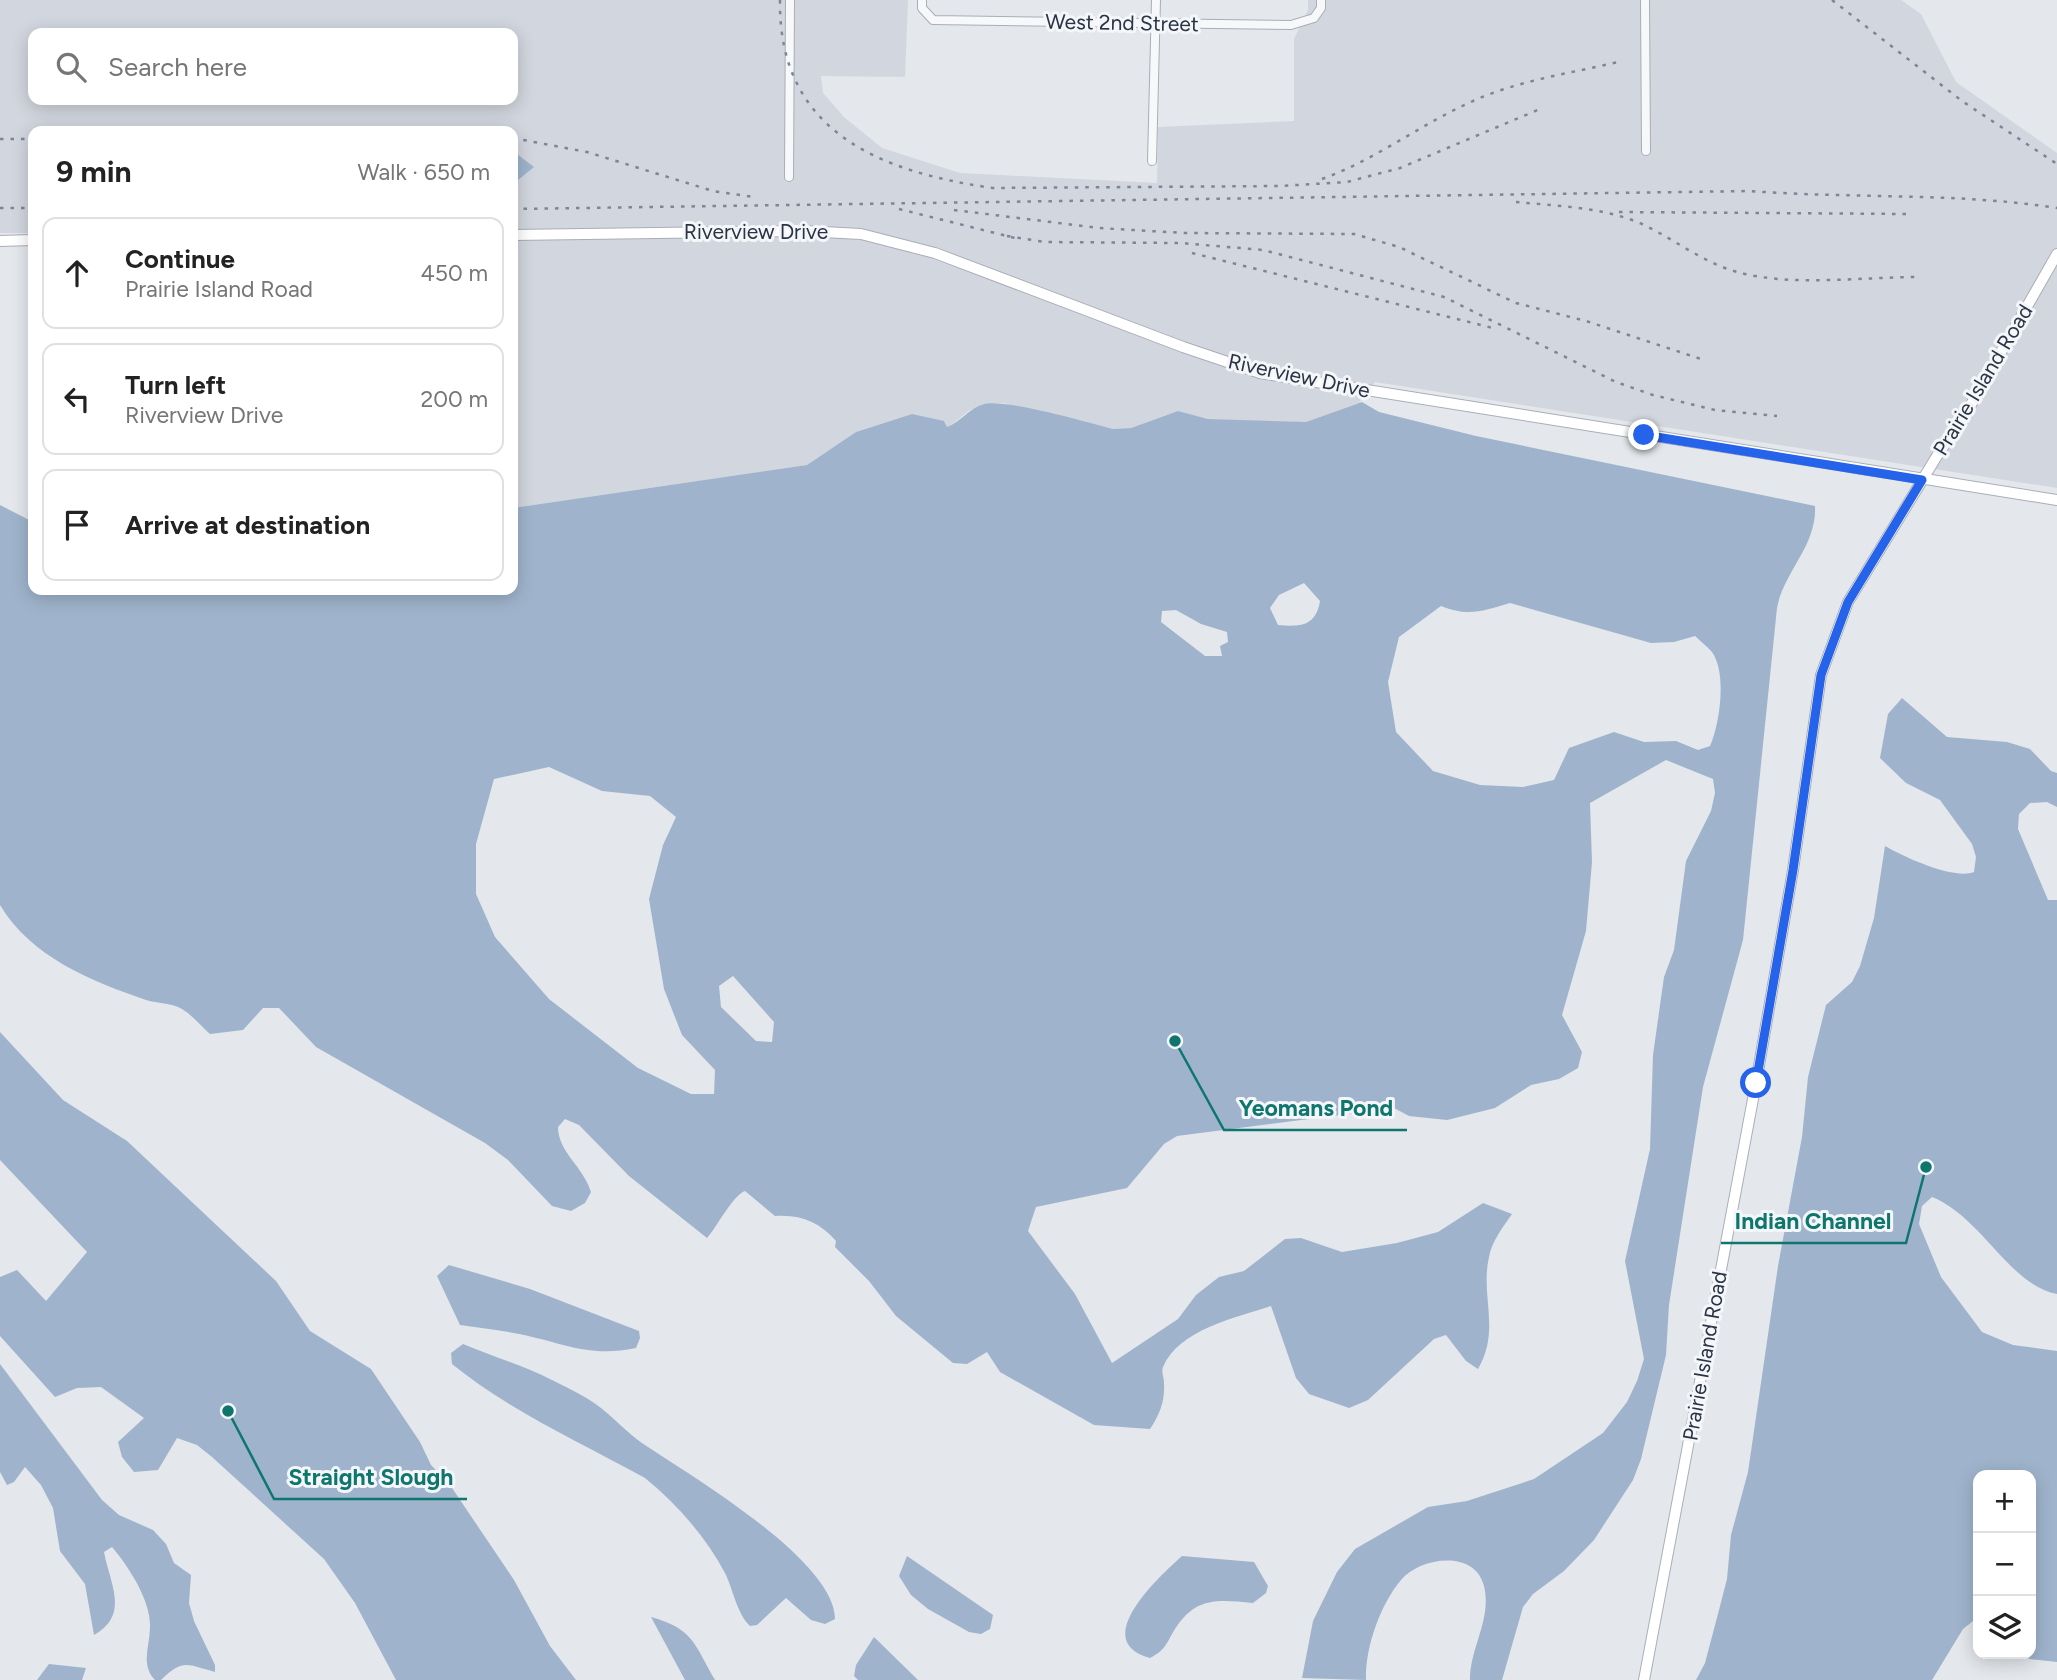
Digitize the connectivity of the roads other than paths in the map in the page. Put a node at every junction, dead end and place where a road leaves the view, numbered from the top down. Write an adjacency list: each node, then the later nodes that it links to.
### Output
1 (790, 0): 9 (street)
2 (1156, 0): 6 (street)
3 (1645, 0): 7 (street)
4 (922, 4): 6 (street, West 2nd Street)
5 (1321, 4): 6 (street, West 2nd Street)
6 (1156, 25): 8 (street)
7 (1646, 151)
8 (1152, 161)
9 (789, 177)
10 (518, 234): 14 (street, Riverview Drive)
11 (28, 240): 12 (street)
12 (0, 241)
13 (2056, 257): 14 (street, Prairie Island Road)
14 (1922, 480): 15 (street, Riverview Drive); 16 (street, Prairie Island Road)
15 (2057, 500)
16 (1644, 1680)

